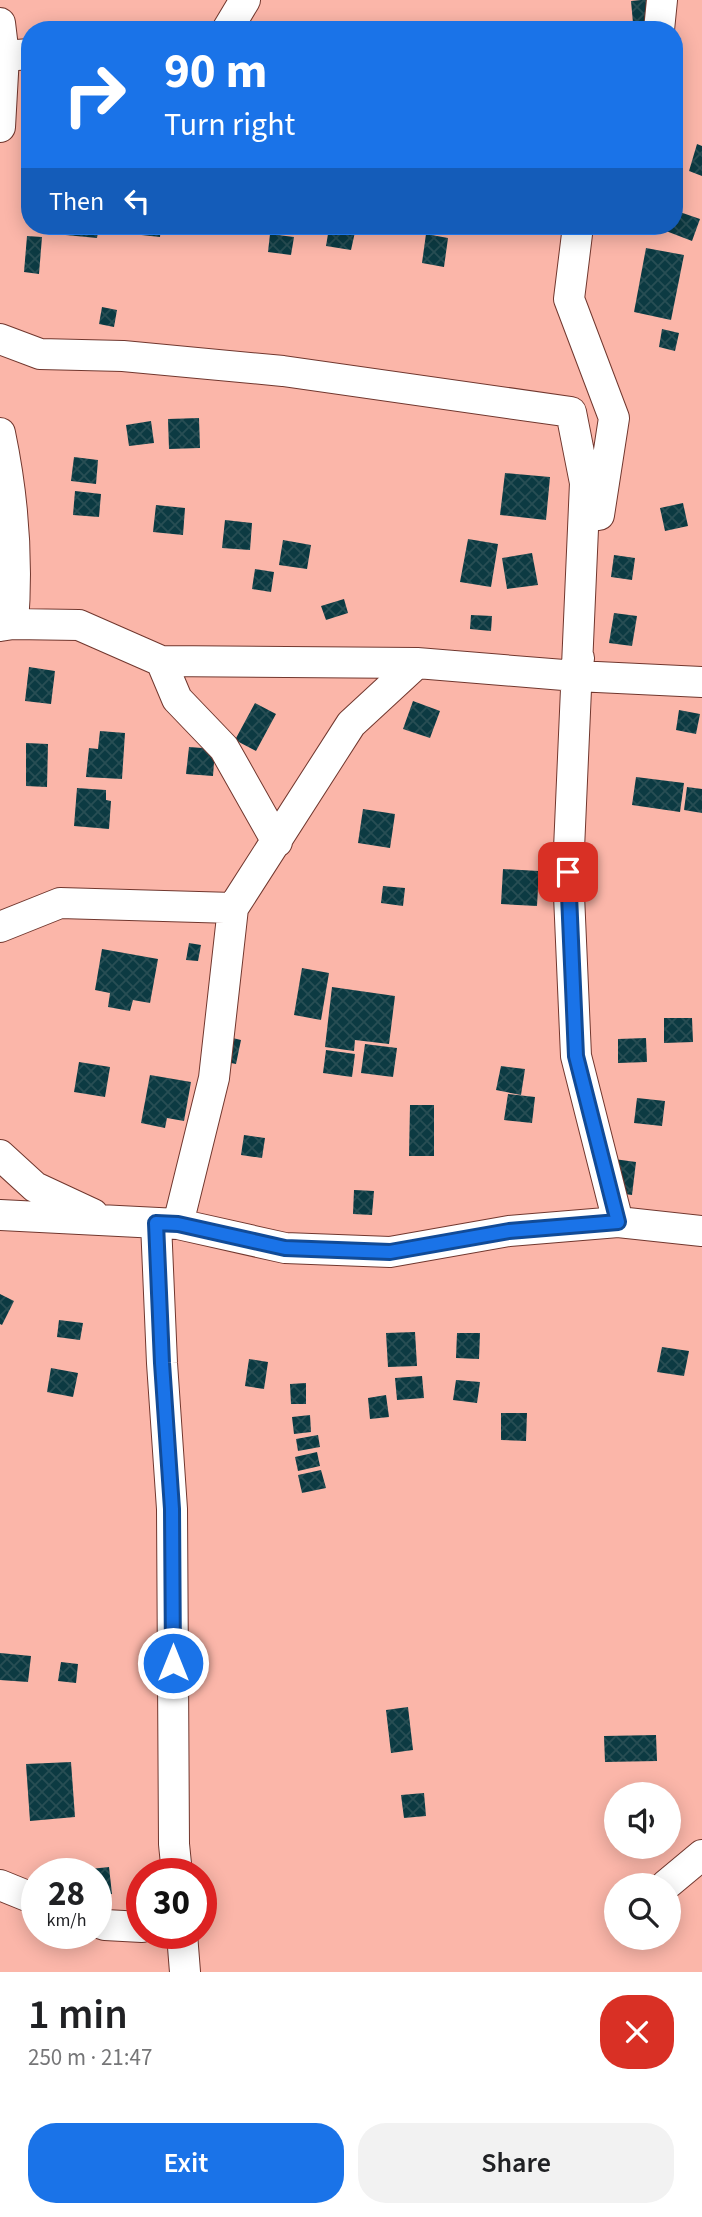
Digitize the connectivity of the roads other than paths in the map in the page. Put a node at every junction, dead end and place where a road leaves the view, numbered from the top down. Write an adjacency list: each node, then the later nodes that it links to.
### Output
1 (245, 0): 3 (street)
2 (662, 0): 4 (street)
3 (232, 21)
4 (660, 21)
5 (0, 23): 6 (street)
6 (11, 55): 7 (street)
7 (0, 127)
8 (577, 235): 14 (street)
9 (0, 339): 14 (street)
10 (0, 433): 11 (street)
11 (7, 625): 12 (street)
12 (160, 661): 13 (street); 16 (street)
13 (417, 663): 14 (street); 16 (street)
14 (576, 676): 15 (street); 22 (street)
15 (702, 682)
16 (277, 842): 17 (street)
17 (233, 908): 18 (street); 23 (street)
18 (0, 927)
19 (0, 1155): 21 (street)
20 (0, 1215): 21 (street)
21 (106, 1220): 23 (street)
22 (618, 1222): 23 (street); 24 (street)
23 (167, 1223): 26 (street)
24 (702, 1231)
25 (702, 1855): 27 (street)
26 (175, 1858)
27 (680, 1873)
28 (0, 1885): 29 (street)
29 (21, 1894)
30 (183, 1949): 31 (street)
31 (185, 1972)

